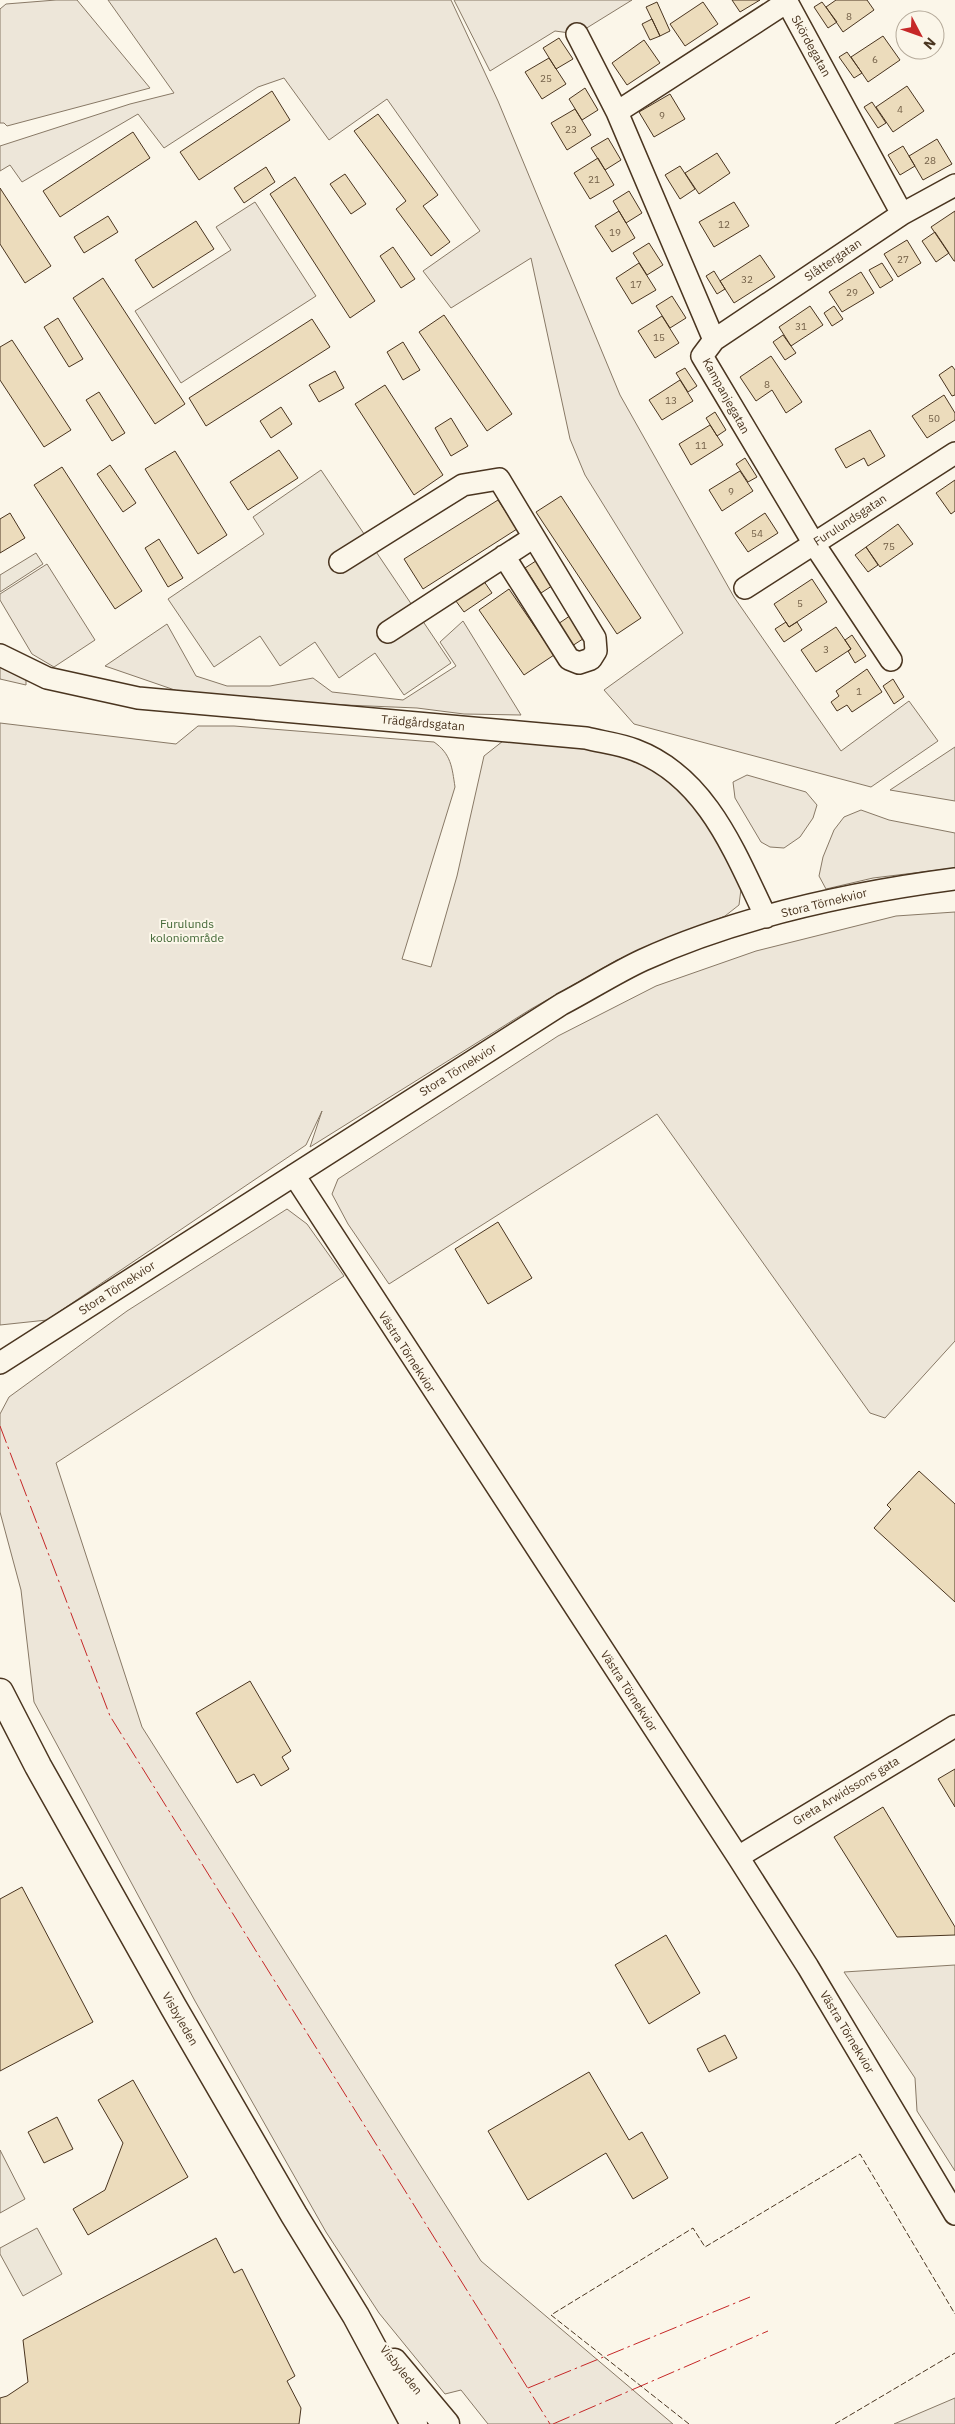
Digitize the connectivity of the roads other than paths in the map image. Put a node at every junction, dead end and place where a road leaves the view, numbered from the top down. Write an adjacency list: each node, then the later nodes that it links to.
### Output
1 (577, 34): 2 (street, Kampanjegatan)
2 (617, 112): 4 (street, Skördegatan); 5 (street, Kampanjegatan)
3 (955, 185): 4 (street, Slåttergatan)
4 (902, 214): 5 (street, Slåttergatan)
5 (714, 340): 8 (street, Kampanjegatan)
6 (955, 453): 8 (street, Furulundsgatan)
7 (534, 537): 9 (street); 9 (street); 10 (street)
8 (814, 544): 11 (street, Furulundsgatan); 14 (street, Kampanjegatan)
9 (504, 556): 12 (street)
10 (340, 562)
11 (744, 588)
12 (388, 632)
13 (0, 655): 16 (street, Trädgårdsgatan)
14 (891, 660)
15 (955, 878): 16 (street, Stora Törnekvior)
16 (766, 917): 17 (street, Stora Törnekvior)
17 (294, 1175): 18 (street, Stora Törnekvior); 22 (street, Västra Törnekvior)
18 (2, 1363)
19 (0, 1692): 20 (main road, Visbyleden)
20 (6, 1709): 24 (main road, Visbyleden)
21 (955, 1726): 22 (street, Greta Arwidssons gata)
22 (738, 1857): 23 (street, Västra Törnekvior)
23 (955, 2214)
24 (356, 2316): 25 (main road, Visbyleden); 26 (main road, Visbyleden)
25 (414, 2424)
26 (446, 2424)

